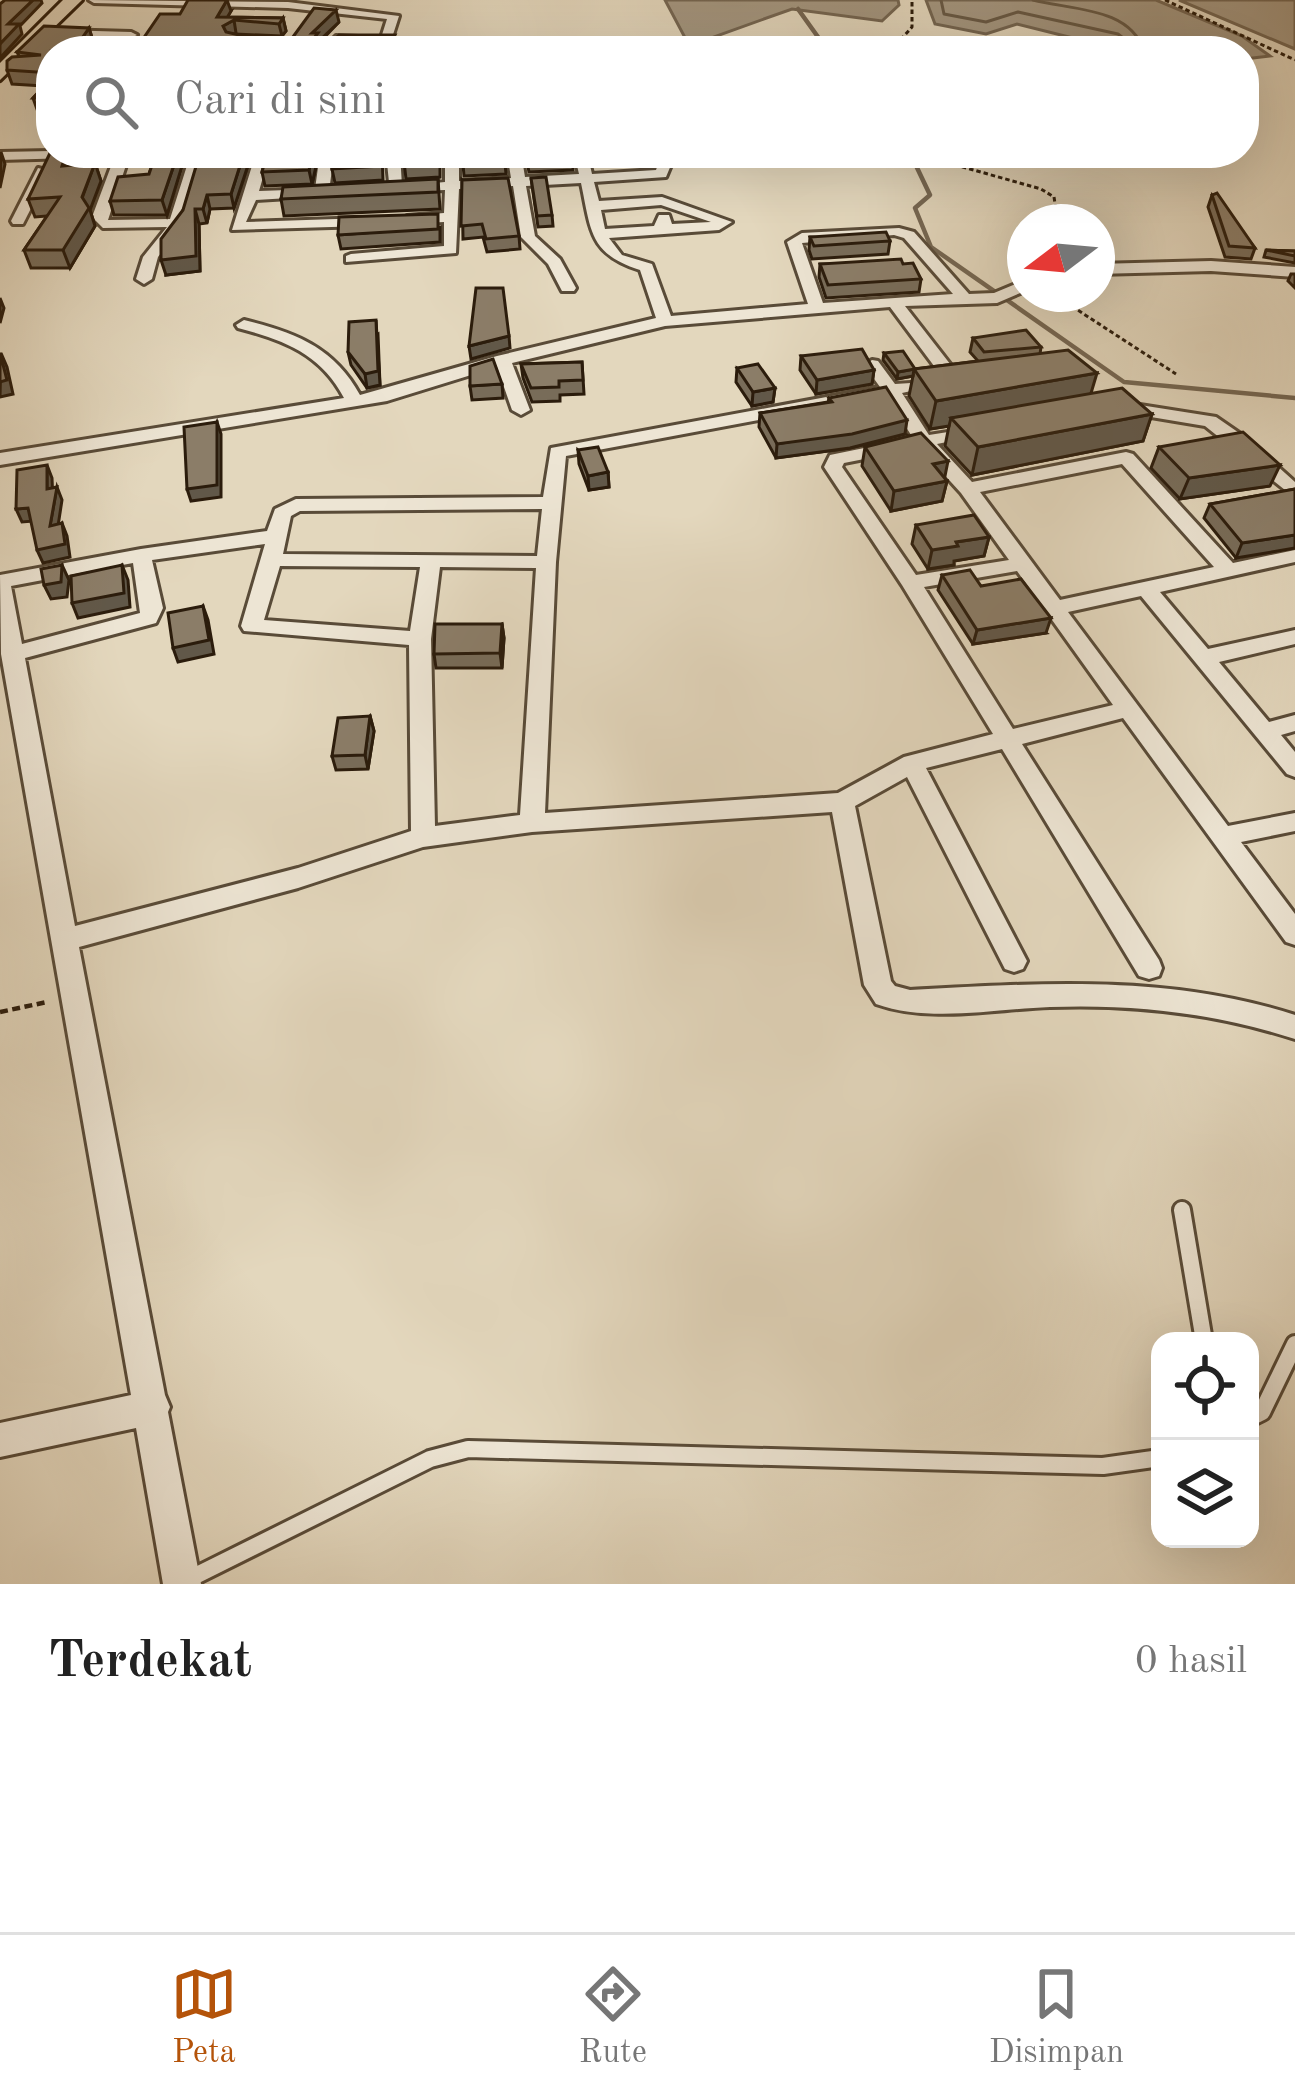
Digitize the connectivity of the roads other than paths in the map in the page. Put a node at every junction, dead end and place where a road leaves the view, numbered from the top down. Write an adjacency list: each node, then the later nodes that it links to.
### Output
1 (73, 0): 5 (main road)
2 (94, 0): 3 (street)
3 (315, 7): 4 (street); 9 (street)
4 (306, 20)
5 (39, 32): 6 (street); 10 (main road)
6 (131, 35)
7 (312, 35): 8 (street)
8 (318, 36)
9 (388, 36)
10 (0, 74)
11 (36, 154): 12 (street)
12 (0, 156)
13 (44, 168): 35 (street)
14 (119, 168): 36 (street)
15 (193, 168): 36 (street)
16 (259, 168): 31 (street)
17 (325, 168): 30 (street)
18 (394, 168): 27 (street)
19 (452, 168): 26 (street)
20 (517, 168): 25 (street)
21 (584, 168): 24 (street)
22 (664, 168): 23 (street)
23 (662, 174): 24 (street); 32 (street)
24 (586, 180): 25 (street); 33 (street)
25 (520, 183): 26 (street); 47 (street)
26 (452, 186): 27 (street); 34 (street)
27 (395, 189): 28 (street)
28 (376, 190)
29 (340, 191): 30 (street)
30 (322, 192): 31 (street)
31 (251, 196): 34 (street)
32 (662, 201): 33 (street); 37 (street); 37 (street)
33 (594, 206): 38 (street)
34 (453, 217): 39 (street)
35 (18, 221)
36 (176, 223): 46 (street)
37 (662, 229): 38 (street)
38 (599, 234): 52 (street)
39 (351, 259)
40 (933, 260): 41 (street); 43 (street); 49 (street)
41 (911, 262)
42 (826, 268): 43 (street)
43 (805, 269): 51 (street)
44 (1115, 269): 45 (street)
45 (1295, 272)
46 (144, 279)
47 (568, 288)
48 (1007, 293): 49 (street)
49 (966, 300): 50 (street)
50 (904, 301): 51 (street); 56 (street)
51 (818, 307): 52 (street)
52 (665, 321): 54 (street)
53 (244, 325): 58 (street)
54 (503, 360): 58 (street); 59 (street)
55 (872, 365): 56 (street)
56 (891, 390): 61 (street); 69 (street)
57 (1094, 400): 62 (street)
58 (354, 401): 66 (street)
59 (521, 410)
60 (1007, 425): 61 (street)
61 (923, 440): 67 (street); 79 (street)
62 (1239, 441): 63 (street); 68 (street)
63 (1216, 444)
64 (1148, 454): 65 (street)
65 (1126, 458): 67 (street); 77 (street)
66 (0, 459)
67 (968, 489): 76 (street)
68 (1288, 493)
69 (554, 503): 70 (street); 75 (street)
70 (276, 536): 71 (street); 73 (street)
71 (141, 554): 78 (street); 84 (street)
72 (1295, 556): 77 (street)
73 (272, 560): 74 (street); 83 (street)
74 (431, 561): 75 (street); 83 (street)
75 (546, 562): 94 (street)
76 (1023, 564): 79 (street); 81 (street)
77 (1228, 570): 80 (street)
78 (0, 583): 84 (street)
79 (911, 583): 89 (street)
80 (1148, 590): 81 (street); 85 (street)
81 (1054, 608): 86 (street)
82 (1295, 637): 85 (street)
83 (420, 639): 96 (street)
84 (13, 654): 98 (street)
85 (1203, 658): 88 (street)
86 (1128, 710): 89 (street); 95 (street)
87 (1295, 723): 88 (street)
88 (1265, 730): 91 (street)
89 (1008, 737): 90 (street); 100 (street)
90 (912, 764): 92 (street); 99 (street)
91 (1295, 768)
92 (842, 802): 94 (street); 101 (street)
93 (1295, 822): 95 (street)
94 (532, 823): 96 (street)
95 (1223, 836): 97 (street)
96 (423, 837): 98 (street)
97 (1295, 934)
98 (68, 939): 105 (street)
99 (1014, 962)
100 (1149, 968)
101 (1295, 1027)
102 (1182, 1210): 103 (lane)
103 (1202, 1332)
104 (1295, 1344): 106 (lane)
105 (153, 1407): 107 (street); 109 (street)
106 (1259, 1414)
107 (0, 1440)
108 (1151, 1459): 109 (lane)
109 (182, 1583)

